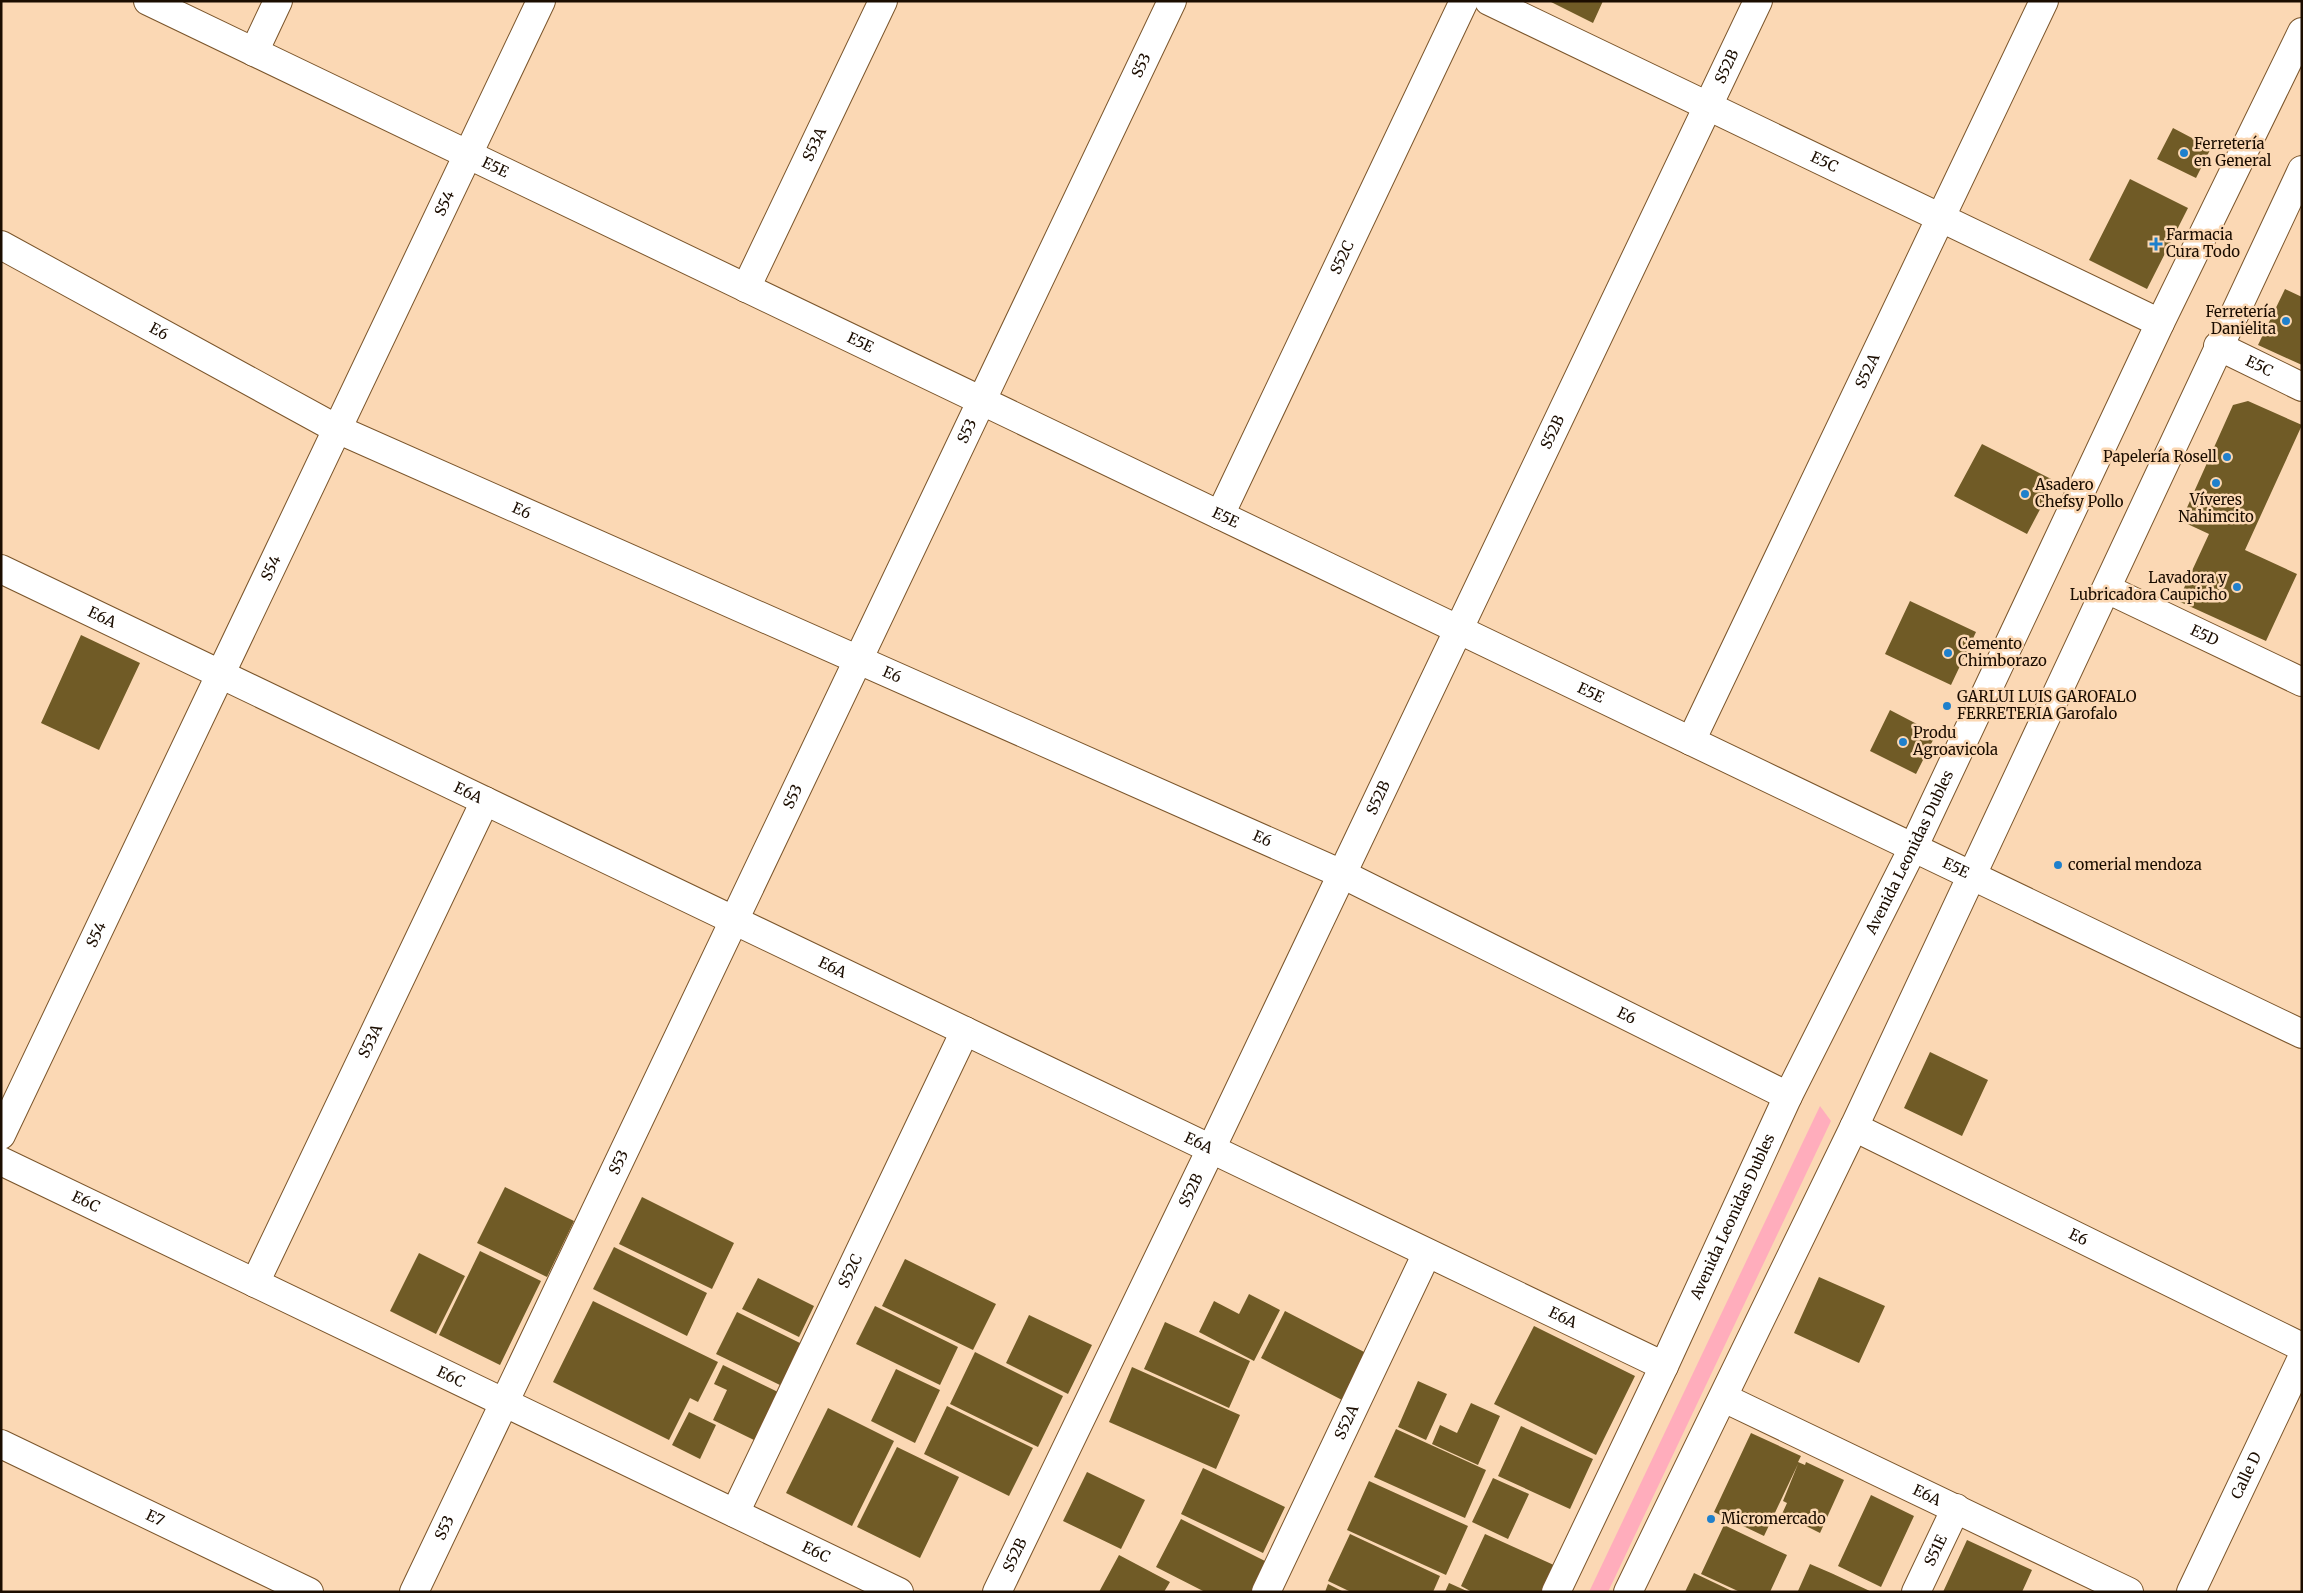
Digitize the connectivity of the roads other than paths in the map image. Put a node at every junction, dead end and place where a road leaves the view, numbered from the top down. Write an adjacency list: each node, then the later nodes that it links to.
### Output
1 (148, 1): 11 (street, E5E)
2 (278, 1): 11 (street)
3 (541, 1): 13 (street, S54)
4 (883, 1): 17 (street, S53A)
5 (1172, 1): 21 (street, S53)
6 (1464, 1): 23 (street, S52C)
7 (1489, 1): 12 (street, E5C)
8 (1758, 1): 12 (street, S52B)
9 (2044, 1): 15 (street, S52A)
10 (2302, 32): 18 (street, Avenida Leonidas Dubles)
11 (254, 52): 13 (street, E5E)
12 (1708, 106): 15 (street, E5C); 26 (street, S52B)
13 (468, 155): 17 (street, E5E); 22 (street, S54)
14 (2302, 170): 19 (street)
15 (1941, 218): 18 (street, E5C); 30 (street, S52A)
16 (1, 246): 22 (street, E6)
17 (746, 288): 21 (street, E5E)
18 (2160, 323): 32 (street, Avenida Leonidas Dubles)
19 (2218, 346): 20 (street, E5C); 25 (street)
20 (2302, 387)
21 (982, 401): 23 (street, E5E); 27 (street, S53)
22 (337, 429): 27 (street, E6); 28 (street, S54)
23 (1220, 515): 26 (street, E5E)
24 (1, 569): 28 (street, E6A)
25 (2107, 589): 29 (street, E5D); 34 (street)
26 (1459, 630): 30 (street, E5E); 33 (street, S52B)
27 (858, 658): 33 (street, E6); 35 (street, S53)
28 (220, 674): 31 (street, E6A); 40 (street, S54)
29 (2302, 682)
30 (1691, 741): 32 (street, E5E)
31 (485, 801): 35 (street, E6A); 44 (street, S53A)
32 (1913, 848): 34 (street, E5E); 38 (street, Avenida Leonidas Dubles)
33 (1342, 874): 38 (street, E6); 41 (street, S52B)
34 (1972, 875): 37 (street, E5E); 39 (street)
35 (734, 920): 36 (street, E6A); 49 (street, S53)
36 (965, 1031): 41 (street, E6A); 52 (street, S52C)
37 (2302, 1034)
38 (1788, 1096): 47 (street, Avenida Leonidas Dubles)
39 (1854, 1127): 45 (street, E6); 48 (street)
40 (1, 1135)
41 (1211, 1149): 43 (street, E6A); 56 (street, S52B)
42 (1, 1161): 44 (street, E6C)
43 (1427, 1253): 47 (street, E6A); 57 (street, S52A)
44 (255, 1283): 49 (street, E6C)
45 (2302, 1347)
46 (2302, 1358): 62 (street, Calle D)
47 (1664, 1366): 58 (street, Avenida Leonidas Dubles)
48 (1724, 1398): 51 (street, E6A); 59 (street)
49 (504, 1403): 52 (street, E6C); 54 (street, S53)
50 (1, 1444): 53 (street, E7)
51 (1956, 1508): 60 (street, S51E); 61 (street, E6A)
52 (735, 1513): 55 (street, E6C)
53 (309, 1592)
54 (414, 1592)
55 (899, 1592)
56 (997, 1592)
57 (1266, 1592)
58 (1556, 1592)
59 (1628, 1592)
60 (1916, 1592)
61 (2130, 1592)
62 (2190, 1592)

